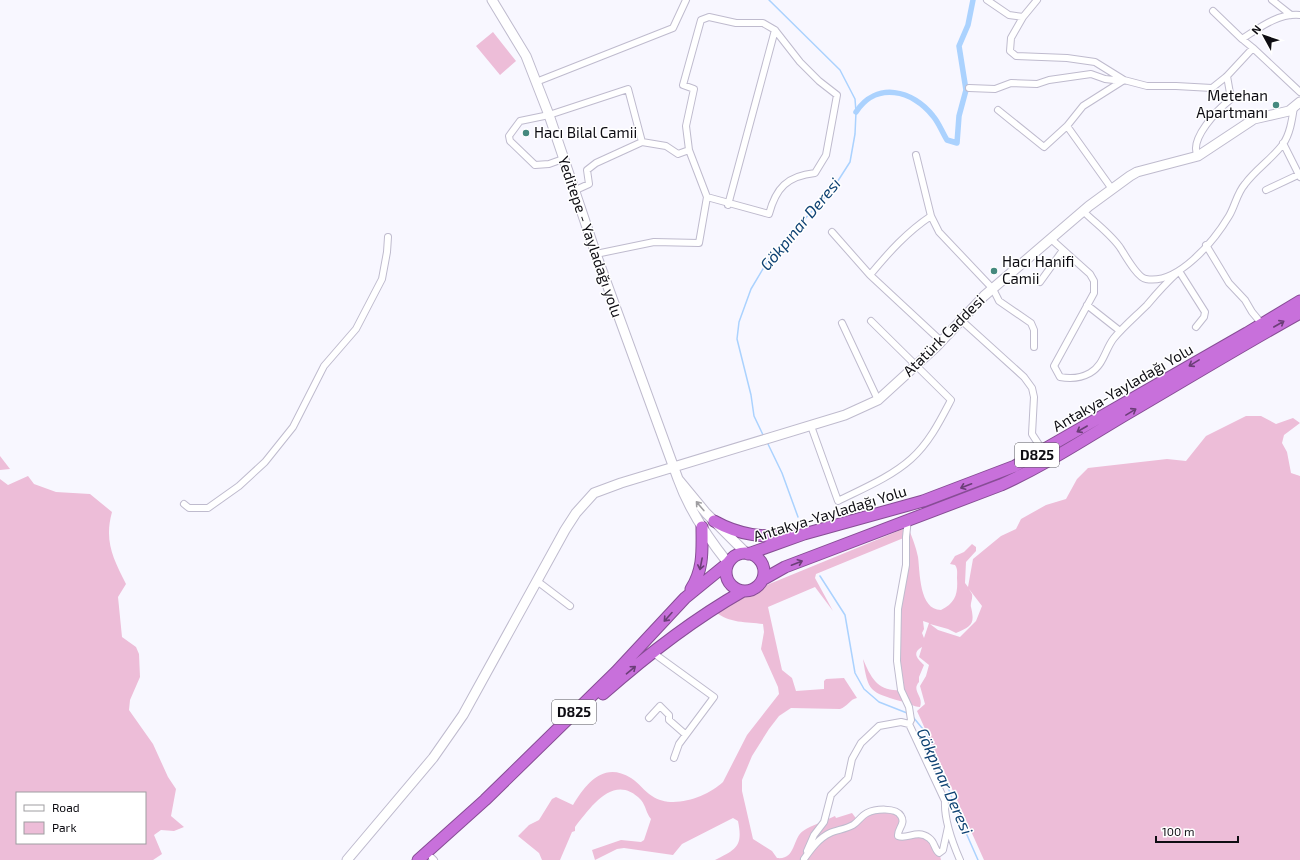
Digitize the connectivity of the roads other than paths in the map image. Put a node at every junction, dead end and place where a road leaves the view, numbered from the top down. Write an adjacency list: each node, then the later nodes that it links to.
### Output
1 (492, 0): 15 (main road, Yeditepe - Yayladağı yolu)
2 (686, 0): 15 (street)
3 (987, 0): 9 (street)
4 (1037, 0): 9 (street)
5 (1272, 0): 7 (street)
6 (1213, 11): 11 (street)
7 (1291, 15): 8 (street); 11 (street)
8 (1300, 15)
9 (1023, 17): 14 (street)
10 (775, 30): 24 (street); 33 (street); 33 (street)
11 (1242, 39): 12 (street)
12 (1253, 48): 13 (street); 17 (street)
13 (1228, 76): 14 (street); 26 (street)
14 (1124, 81): 16 (street); 21 (street)
15 (536, 82): 20 (main road, Yeditepe - Yayladağı yolu)
16 (969, 88)
17 (1300, 92)
18 (1297, 105): 23 (street); 26 (main road, Atatürk Caddesi)
19 (998, 110): 21 (street)
20 (549, 115): 22 (street); 27 (main road, Yeditepe - Yayladağı yolu); 27 (street)
21 (1067, 126): 29 (street)
22 (642, 142): 24 (street); 31 (street)
23 (1283, 143): 28 (street); 39 (street)
24 (689, 150): 32 (street)
25 (916, 155): 35 (street)
26 (1198, 156): 29 (main road, Atatürk Caddesi)
27 (563, 159): 31 (main road, Yeditepe - Yayladağı yolu)
28 (1300, 175): 30 (street)
29 (1112, 189): 34 (main road, Atatürk Caddesi)
30 (1266, 190)
31 (574, 193): 41 (main road, Yeditepe - Yayladağı yolu)
32 (707, 197): 33 (street); 41 (street)
33 (728, 205)
34 (1083, 211): 38 (main road, Atatürk Caddesi); 42 (street)
35 (931, 216): 43 (street); 45 (street)
36 (832, 232): 43 (street)
37 (388, 237): 63 (street)
38 (1051, 239): 40 (street); 45 (main road, Atatürk Caddesi)
39 (1206, 245): 42 (street); 52 (street)
40 (1064, 250): 44 (street); 47 (street)
41 (596, 254): 61 (main road, Yeditepe - Yayladağı yolu)
42 (1179, 271): 53 (street); 54 (street)
43 (870, 274): 55 (street)
44 (1040, 282)
45 (993, 289): 49 (main road, Atatürk Caddesi); 56 (street)
46 (1300, 301): 52 (highway, Antakya-Yayladağı Yolu / D825)
47 (1087, 305): 54 (street); 54 (street)
48 (1300, 313): 64 (highway, Antakya-Yayladağı Yolu / D825, one-way to 48)
49 (961, 320): 55 (main road, Atatürk Caddesi); 60 (street)
50 (871, 321): 57 (street)
51 (842, 323): 58 (street)
52 (1262, 324): 60 (highway, Antakya-Yayladağı Yolu / D825, one-way to 60)
53 (1196, 327)
54 (1120, 331)
55 (941, 341): 57 (main road, Atatürk Caddesi)
56 (1034, 347)
57 (915, 365): 58 (main road, Atatürk Caddesi); 59 (street)
58 (878, 400): 59 (main road, Atatürk Caddesi)
59 (811, 426): 61 (main road, Atatürk Caddesi)
60 (1044, 451): 67 (highway, Antakya-Yayladağı Yolu / D825, one-way to 67)
61 (674, 466): 62 (main road, Yeditepe - Yayladağı yolu); 71 (main road, Atatürk Caddesi)
62 (678, 479): 65 (main road, Yeditepe - Yayladağı yolu, one-way to 62); 66 (main road, Yeditepe - Yayladağı yolu)
63 (184, 504)
64 (908, 519): 70 (highway, Antakya-Yayladağı Yolu / D825, one-way to 64); 77 (street)
65 (714, 521): 67 (highway); 68 (main road, Yeditepe - Yayladağı yolu)
66 (702, 526): 69 (main road, Yeditepe - Yayladağı yolu); 73 (highway, one-way to 73)
67 (804, 534): 68 (highway, Antakya-Yayladağı Yolu / D825)
68 (748, 554): 69 (highway); 70 (highway)
69 (728, 563): 72 (highway); 73 (highway, D825)
70 (762, 580): 72 (highway)
71 (537, 581): 74 (street); 83 (main road, Atatürk Caddesi)
72 (743, 591): 75 (highway, D825)
73 (685, 598): 84 (highway, D825, one-way to 84)
74 (570, 606)
75 (652, 652): 78 (street); 81 (highway, D825, one-way to 75)
76 (649, 718): 78 (street)
77 (910, 722): 80 (street); 82 (street)
78 (685, 734): 79 (street)
79 (674, 758)
80 (949, 824): 82 (street); 85 (street)
81 (432, 859)
82 (804, 859)
83 (347, 860)
84 (418, 860)
85 (960, 860)

